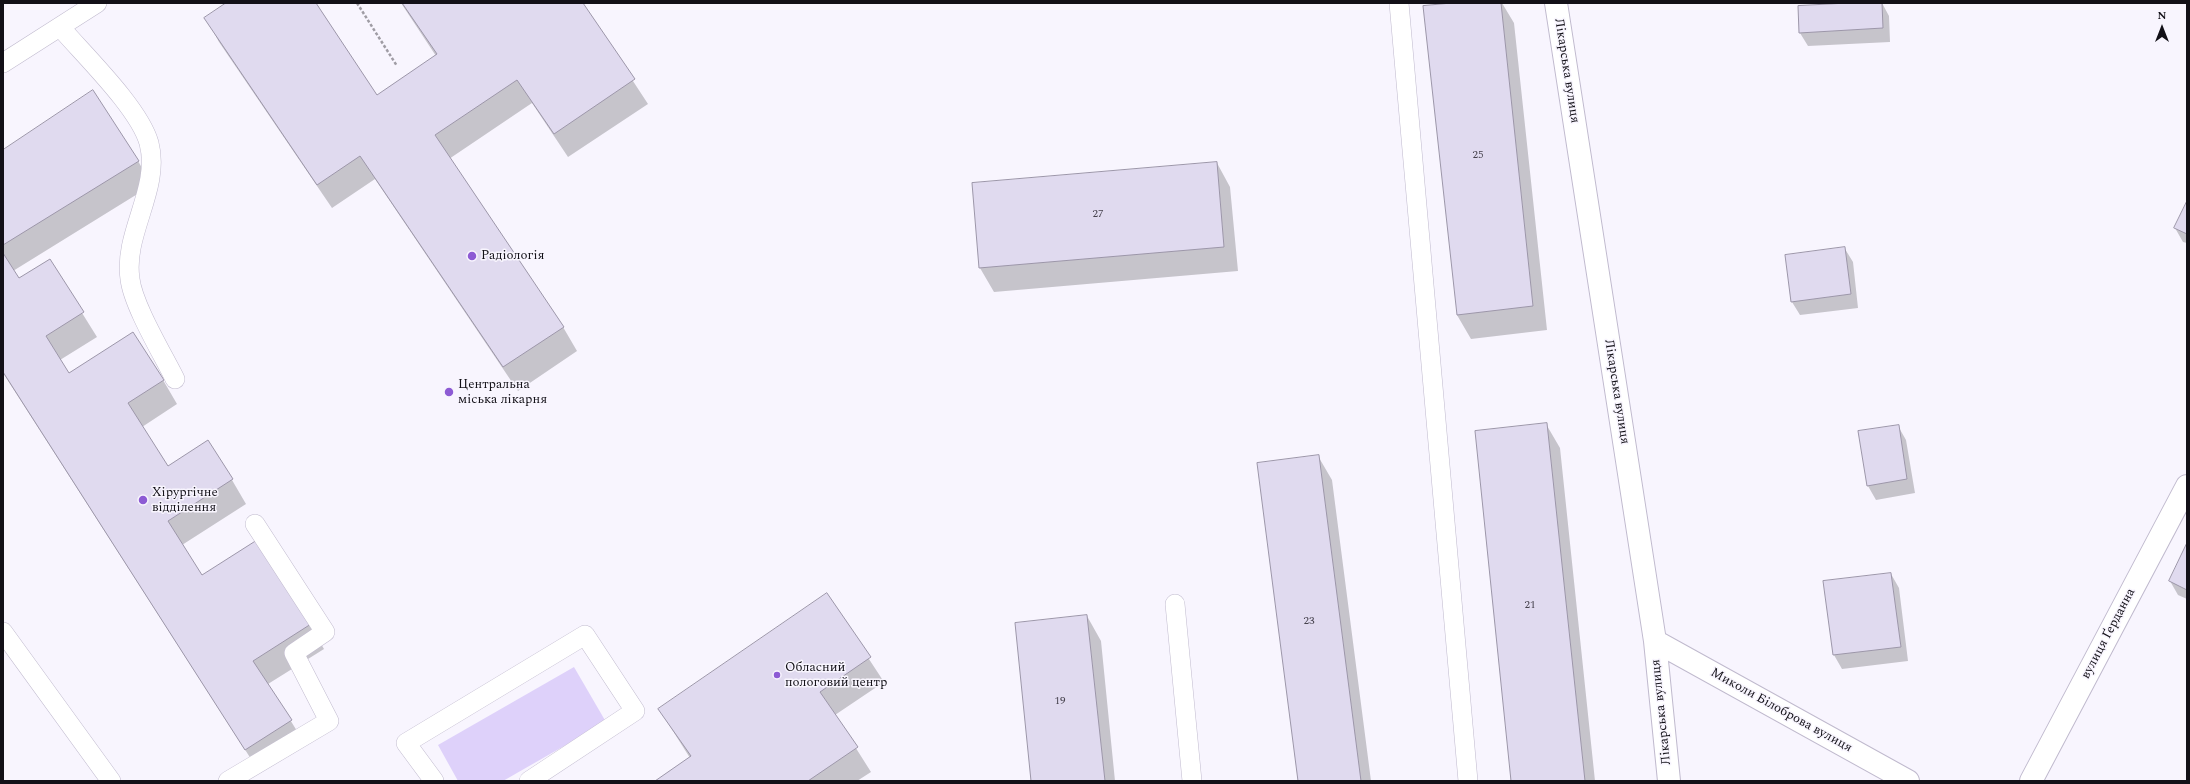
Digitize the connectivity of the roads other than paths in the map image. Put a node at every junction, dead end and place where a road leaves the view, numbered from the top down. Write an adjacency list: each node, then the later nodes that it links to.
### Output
1 (97, 3): 4 (lane)
2 (1399, 3): 17 (lane)
3 (1556, 3): 11 (street, Лікарська вулиця)
4 (61, 28): 5 (lane); 6 (lane)
5 (3, 63)
6 (175, 378)
7 (2187, 486): 20 (street, вулиця Ґерданна)
8 (255, 524): 13 (lane)
9 (1174, 604): 16 (lane)
10 (3, 632): 12 (lane)
11 (1655, 641): 18 (street, Лікарська вулиця); 19 (street, Миколи Білоброва вулиця)
12 (111, 781)
13 (228, 781)
14 (434, 781): 15 (lane)
15 (529, 781)
16 (1192, 781)
17 (1468, 781)
18 (1669, 781)
19 (1908, 781)
20 (2031, 781)

